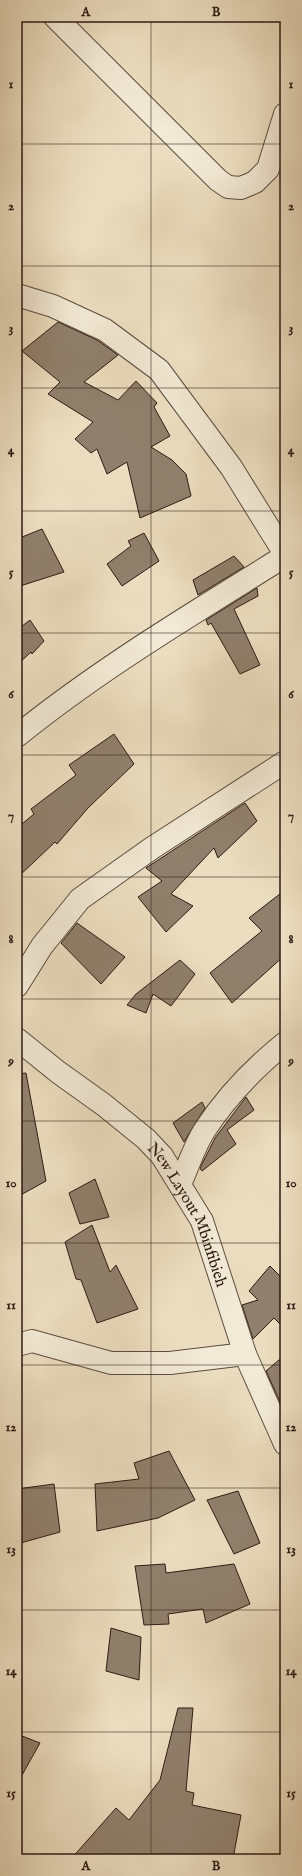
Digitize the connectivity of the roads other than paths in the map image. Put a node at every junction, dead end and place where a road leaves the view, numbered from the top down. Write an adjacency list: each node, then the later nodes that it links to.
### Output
1 (55, 17): 2 (street)
2 (285, 114)
3 (17, 295): 4 (street)
4 (285, 555): 5 (street)
5 (17, 736)
6 (285, 762): 7 (street)
7 (17, 986)
8 (17, 1040): 10 (street, New Layout Mbinfibieh)
9 (285, 1043): 10 (street)
10 (180, 1184): 12 (street, New Layout Mbinfibieh)
11 (17, 1345): 12 (street)
12 (245, 1354): 13 (street, New Layout Mbinfibieh)
13 (285, 1444)

